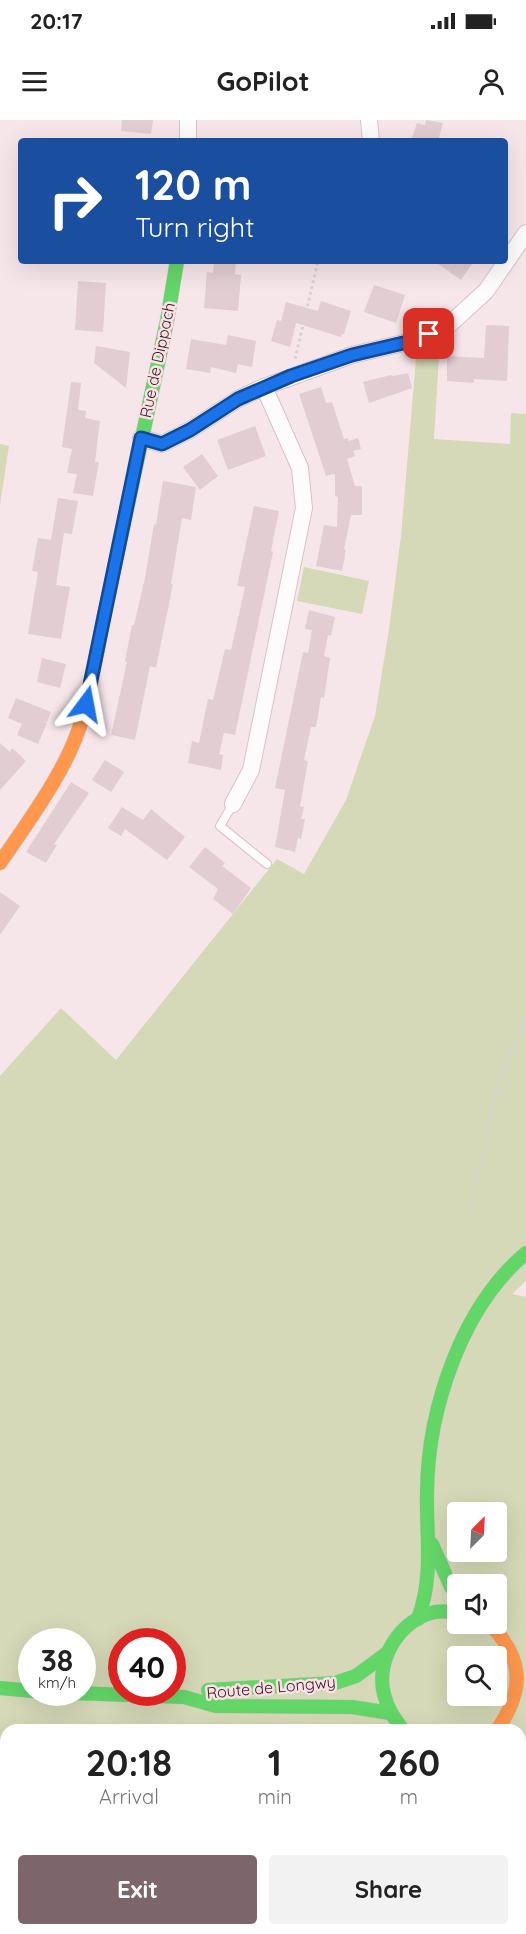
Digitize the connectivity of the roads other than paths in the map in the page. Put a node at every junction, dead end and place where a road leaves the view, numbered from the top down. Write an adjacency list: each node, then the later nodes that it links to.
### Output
1 (188, 120): 3 (street)
2 (369, 120): 4 (street)
3 (188, 138)
4 (371, 138)
5 (526, 233): 6 (street)
6 (508, 259)
7 (176, 264): 10 (main road, Rue de Dippach)
8 (505, 264): 9 (street)
9 (264, 387): 10 (street); 11 (street)
10 (141, 438): 12 (main road, Rue de Dippach)
11 (233, 804): 13 (lane)
12 (0, 863)
13 (267, 864)
14 (526, 1253): 15 (main road)
15 (431, 1540): 16 (main road); 18 (main road)
16 (447, 1578)
17 (447, 1612): 18 (main road)
18 (418, 1619): 21 (main road)
19 (502, 1634): 20 (main road)
20 (512, 1650): 22 (main road); 26 (main road)
21 (386, 1654): 25 (main road, Route de Longwy); 28 (main road)
22 (526, 1654)
23 (0, 1688): 24 (main road)
24 (18, 1690)
25 (186, 1696)
26 (521, 1696): 30 (main road)
27 (186, 1698): 28 (main road, Route de Longwy)
28 (390, 1713): 29 (main road)
29 (398, 1724)
30 (502, 1724)

